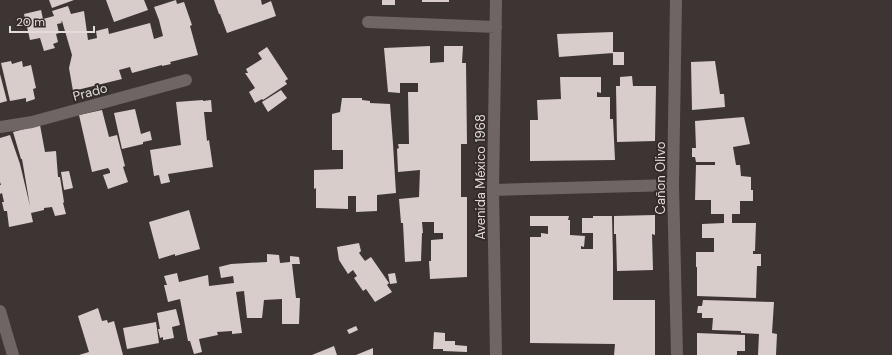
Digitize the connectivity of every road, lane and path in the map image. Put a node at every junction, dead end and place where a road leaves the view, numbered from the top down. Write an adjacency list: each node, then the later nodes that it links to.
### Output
1 (496, 0): 4 (street, Avenida México 1968)
2 (676, 0): 7 (street, Cañon Olivo)
3 (368, 22): 4 (street)
4 (496, 27): 8 (street, Avenida México 1968)
5 (186, 80): 6 (street, Prado)
6 (0, 127)
7 (673, 185): 8 (street); 12 (street, Cañon Olivo)
8 (493, 190): 11 (street, Avenida México 1968)
9 (0, 311): 10 (street)
10 (13, 355)
11 (496, 355)
12 (677, 355)

